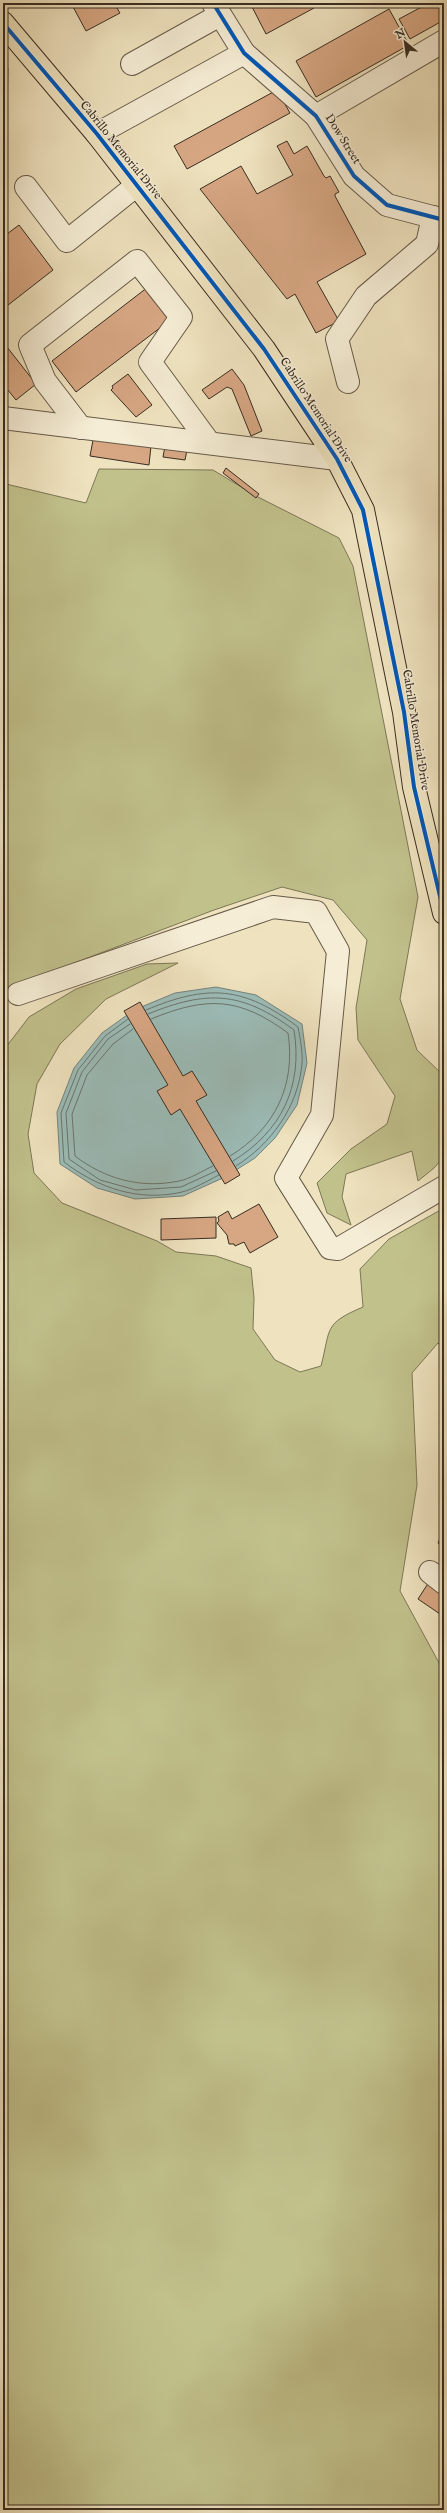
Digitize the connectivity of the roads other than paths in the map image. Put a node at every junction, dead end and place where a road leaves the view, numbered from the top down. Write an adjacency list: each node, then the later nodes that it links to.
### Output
1 (216, 9): 4 (street, Dow Street); 5 (street)
2 (3, 23): 7 (main road, Cabrillo Memorial Drive)
3 (444, 42): 6 (street)
4 (244, 53): 6 (street, Dow Street); 7 (street)
5 (132, 64)
6 (316, 116): 10 (street, Dow Street)
7 (97, 134): 8 (main road, Cabrillo Memorial Drive)
8 (136, 185): 9 (street); 15 (main road, Cabrillo Memorial Drive)
9 (26, 187)
10 (439, 218): 11 (street)
11 (348, 382)
12 (3, 418): 13 (street)
13 (81, 428): 14 (street); 14 (street)
14 (208, 441): 15 (street)
15 (337, 459): 16 (main road, Cabrillo Memorial Drive)
16 (444, 913)
17 (18, 994): 18 (street)
18 (444, 1187)

